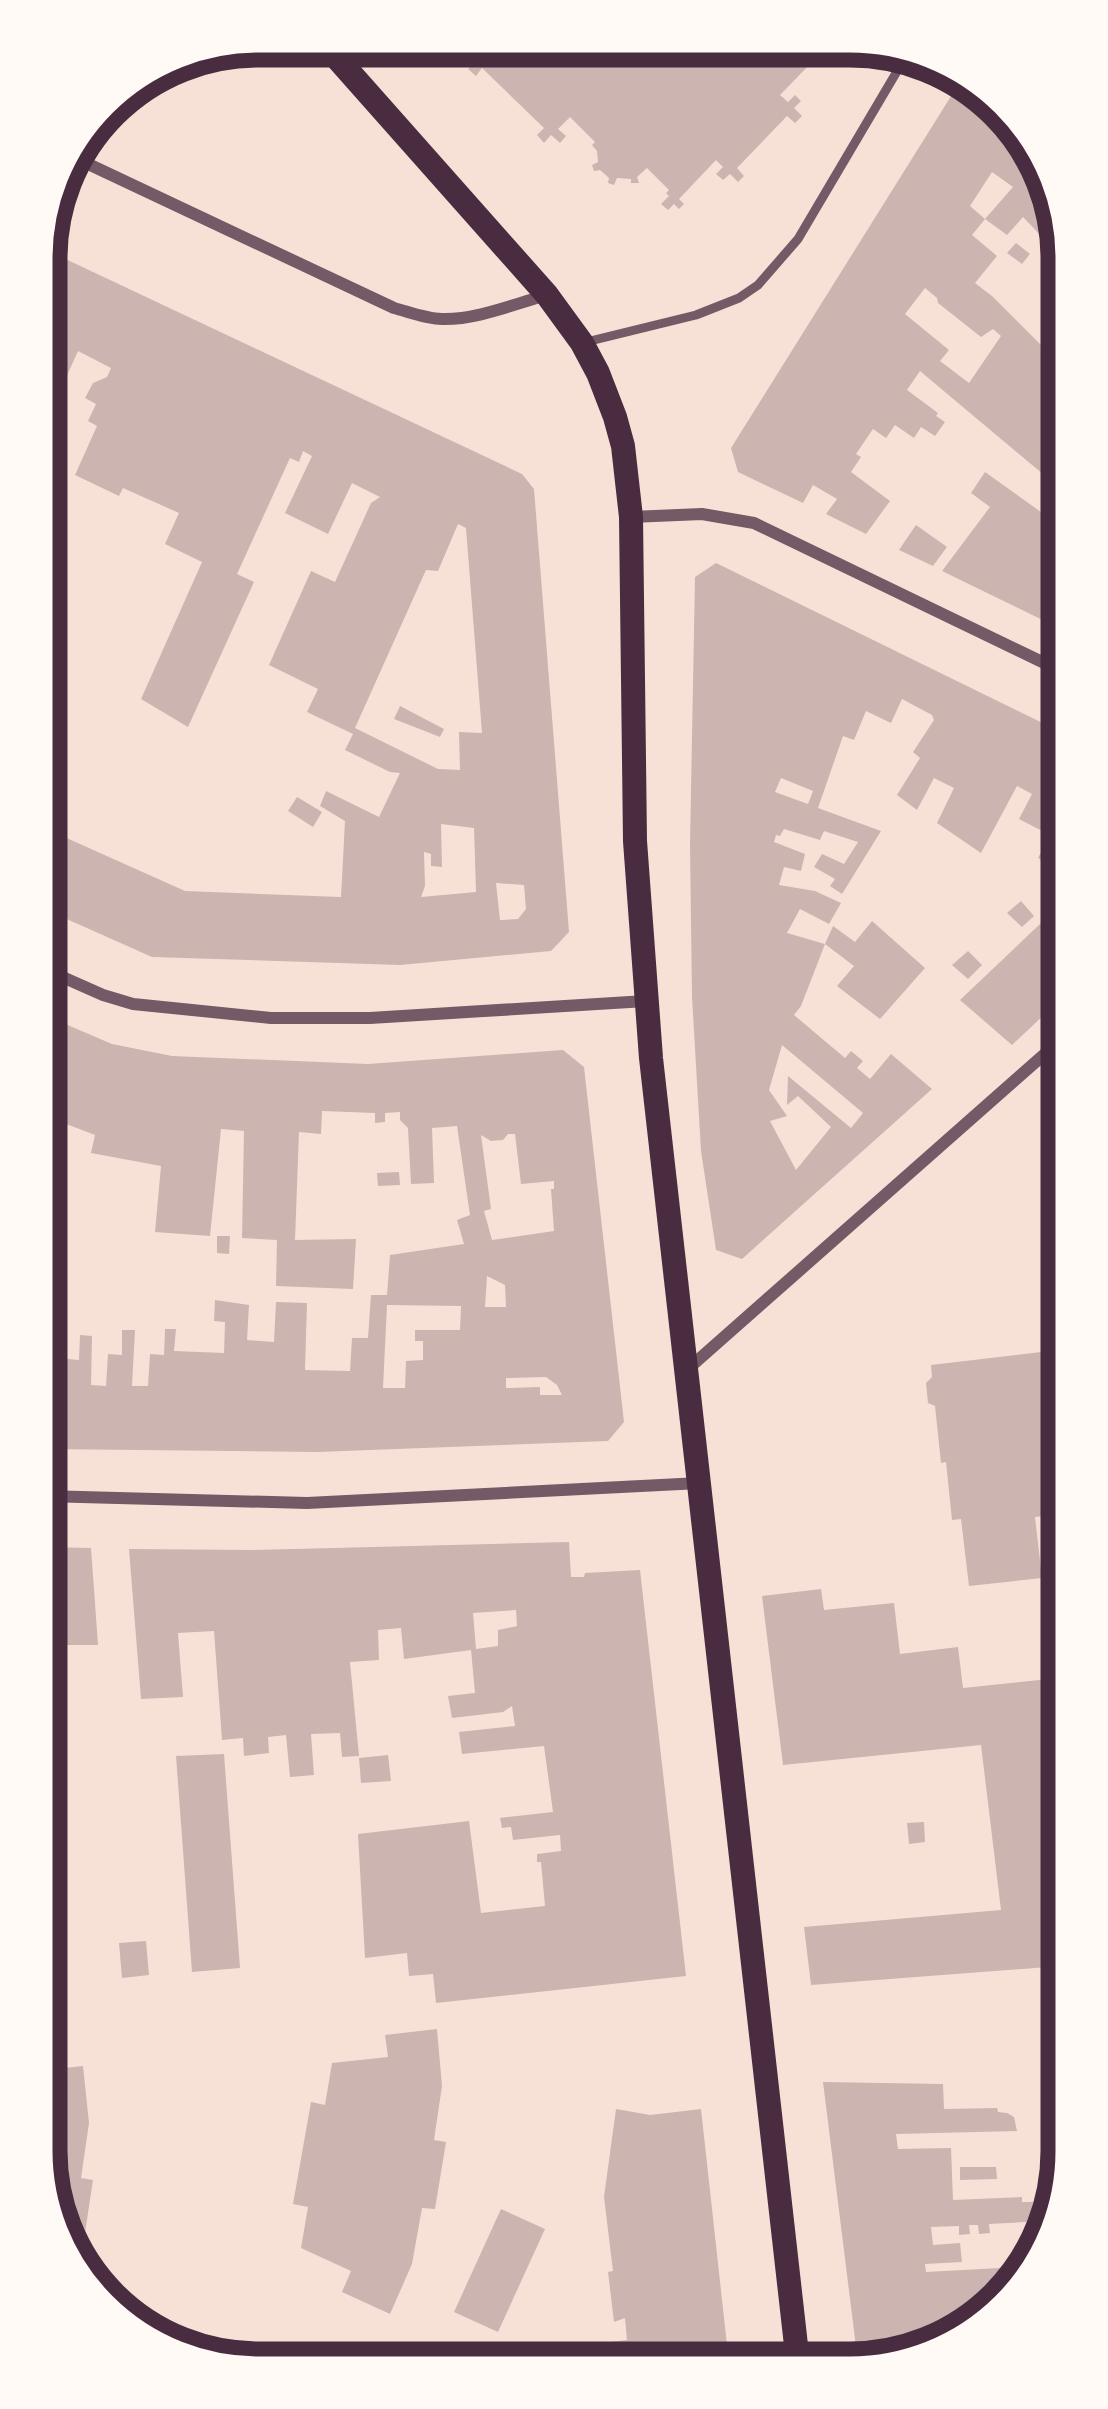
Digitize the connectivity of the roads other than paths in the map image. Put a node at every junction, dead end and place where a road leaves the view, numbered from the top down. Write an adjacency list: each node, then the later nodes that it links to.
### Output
1 (339, 60): 4 (main road)
2 (900, 67): 5 (lane)
3 (85, 163): 4 (street)
4 (547, 295): 5 (main road)
5 (582, 343): 6 (main road)
6 (631, 517): 7 (street); 9 (main road)
7 (1048, 665)
8 (60, 976): 9 (street)
9 (646, 1000): 11 (main road)
10 (1048, 1051): 11 (street)
11 (688, 1369): 12 (main road)
12 (701, 1483): 13 (street); 14 (main road)
13 (60, 1496)
14 (796, 2349)

